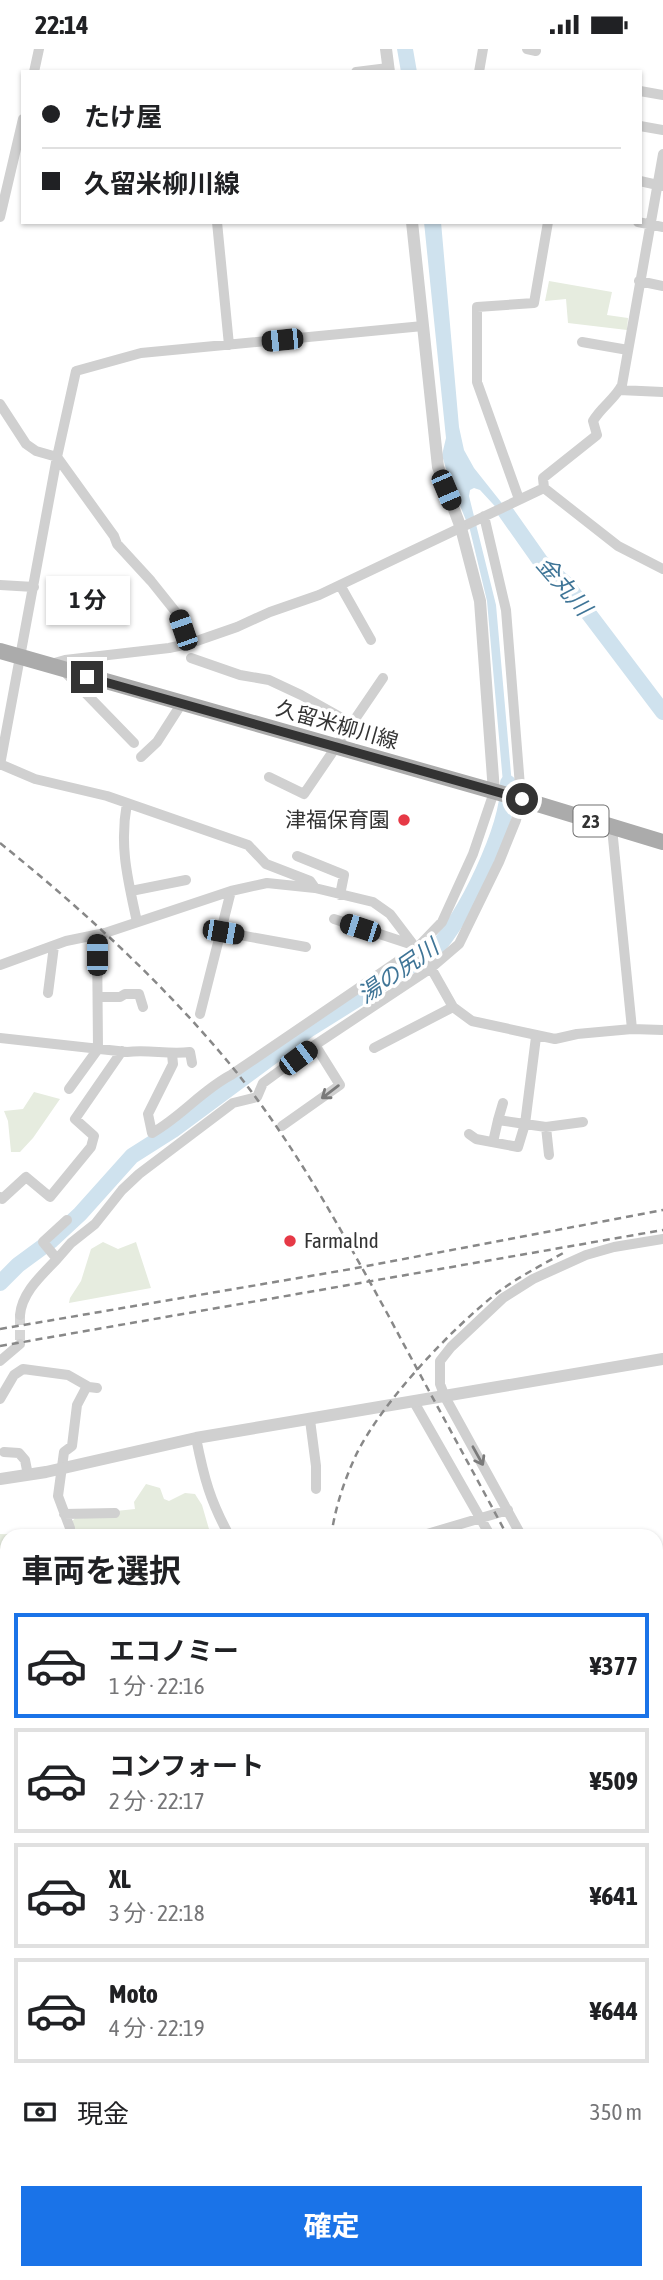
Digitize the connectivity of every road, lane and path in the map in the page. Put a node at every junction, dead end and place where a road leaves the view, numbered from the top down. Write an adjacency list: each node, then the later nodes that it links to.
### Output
1 (39, 49): 4 (street)
2 (386, 49): 5 (street)
3 (483, 49): 6 (street)
4 (34, 70)
5 (389, 70)
6 (479, 70)
7 (642, 91): 8 (street)
8 (663, 95)
9 (21, 125): 13 (street)
10 (642, 126): 11 (street)
11 (663, 130)
12 (663, 154): 15 (street)
13 (4, 180): 16 (street)
14 (642, 181): 15 (street)
15 (660, 185): 17 (street)
16 (0, 217)
17 (644, 223): 21 (street); 22 (street)
18 (217, 224): 26 (street)
19 (412, 224): 24 (street)
20 (548, 224): 33 (street)
21 (663, 227)
22 (639, 281): 23 (street); 27 (street)
23 (663, 286)
24 (423, 326): 26 (street); 35 (street)
25 (582, 342): 27 (street)
26 (229, 345): 31 (street)
27 (628, 350): 28 (street)
28 (620, 390): 29 (street); 32 (street)
29 (663, 392)
30 (0, 404): 31 (street)
31 (57, 457): 39 (street); 41 (street)
32 (544, 488): 33 (street); 36 (street)
33 (519, 499): 34 (street)
34 (486, 516): 35 (street); 54 (street)
35 (464, 526): 38 (street); 54 (street)
36 (663, 569)
37 (0, 585): 39 (street)
38 (340, 585): 40 (street); 41 (street)
39 (34, 587): 43 (street)
40 (371, 640)
41 (188, 644): 45 (street)
42 (0, 651): 43 (main road, 久留米柳川線 / 23)
43 (22, 657): 45 (main road, 久留米柳川線 / 23); 52 (street)
44 (191, 658): 48 (street)
45 (55, 668): 47 (main road, 久留米柳川線 / 23); 49 (street)
46 (383, 678): 48 (street)
47 (182, 703): 50 (main road, 久留米柳川線 / 23); 51 (street)
48 (351, 723): 50 (street)
49 (134, 743)
50 (337, 747): 53 (street); 54 (main road, 久留米柳川線 / 23)
51 (141, 757)
52 (0, 764): 55 (street)
53 (269, 777)
54 (510, 796): 56 (main road, 久留米柳川線 / 23); 70 (street); 72 (street)
55 (127, 803): 60 (street); 61 (street)
56 (612, 828): 57 (main road, 久留米柳川線 / 23); 78 (street)
57 (663, 842)
58 (297, 856): 63 (street)
59 (186, 880): 61 (street)
60 (315, 888): 62 (street); 63 (street)
61 (131, 891): 65 (street)
62 (231, 891): 65 (street); 66 (street)
63 (340, 895): 70 (street)
64 (334, 919): 70 (street)
65 (137, 922): 67 (street)
66 (223, 932): 69 (street); 77 (street)
67 (97, 935): 68 (street); 74 (street)
68 (54, 946): 71 (street); 73 (street)
69 (306, 947)
70 (414, 947): 72 (street); 86 (street)
71 (0, 965)
72 (431, 968): 76 (street); 82 (street)
73 (48, 993)
74 (97, 997): 75 (street); 84 (street)
75 (144, 1007)
76 (453, 1007): 80 (street); 83 (street)
77 (201, 1014)
78 (632, 1029): 79 (street); 80 (street)
79 (663, 1030)
80 (536, 1037): 92 (street)
81 (0, 1038): 84 (street)
82 (315, 1045): 93 (street, one-way to 93); 101 (street)
83 (374, 1048)
84 (98, 1049): 85 (street); 88 (street)
85 (122, 1051): 86 (street); 98 (street)
86 (172, 1054): 87 (street)
87 (192, 1063)
88 (69, 1089)
89 (503, 1103): 90 (street)
90 (498, 1119): 92 (street); 96 (street)
91 (583, 1122): 94 (street)
92 (525, 1124): 94 (street); 96 (street)
93 (282, 1126)
94 (547, 1127): 97 (street)
95 (469, 1134): 96 (street)
96 (493, 1142)
97 (550, 1155)
98 (0, 1197)
99 (68, 1220): 101 (street)
100 (663, 1239): 106 (street)
101 (57, 1259): 102 (street)
102 (20, 1315)
103 (20, 1344): 105 (street)
104 (663, 1359): 106 (street)
105 (0, 1361)
106 (445, 1397): 108 (street); 116 (street, one-way to 116)
107 (0, 1399): 112 (street)
108 (414, 1402): 109 (street); 119 (street)
109 (310, 1420): 110 (street); 115 (street)
110 (197, 1439): 112 (street); 121 (street)
111 (5, 1452): 113 (street)
112 (63, 1468): 113 (street); 118 (street)
113 (28, 1475): 114 (street)
114 (0, 1479)
115 (316, 1489)
116 (508, 1510): 119 (street); 124 (street)
117 (115, 1513): 118 (street)
118 (64, 1514): 120 (street)
119 (480, 1518): 122 (street); 123 (street)
120 (70, 1528)
121 (226, 1529)
122 (444, 1529)
123 (486, 1529)
124 (518, 1529)

